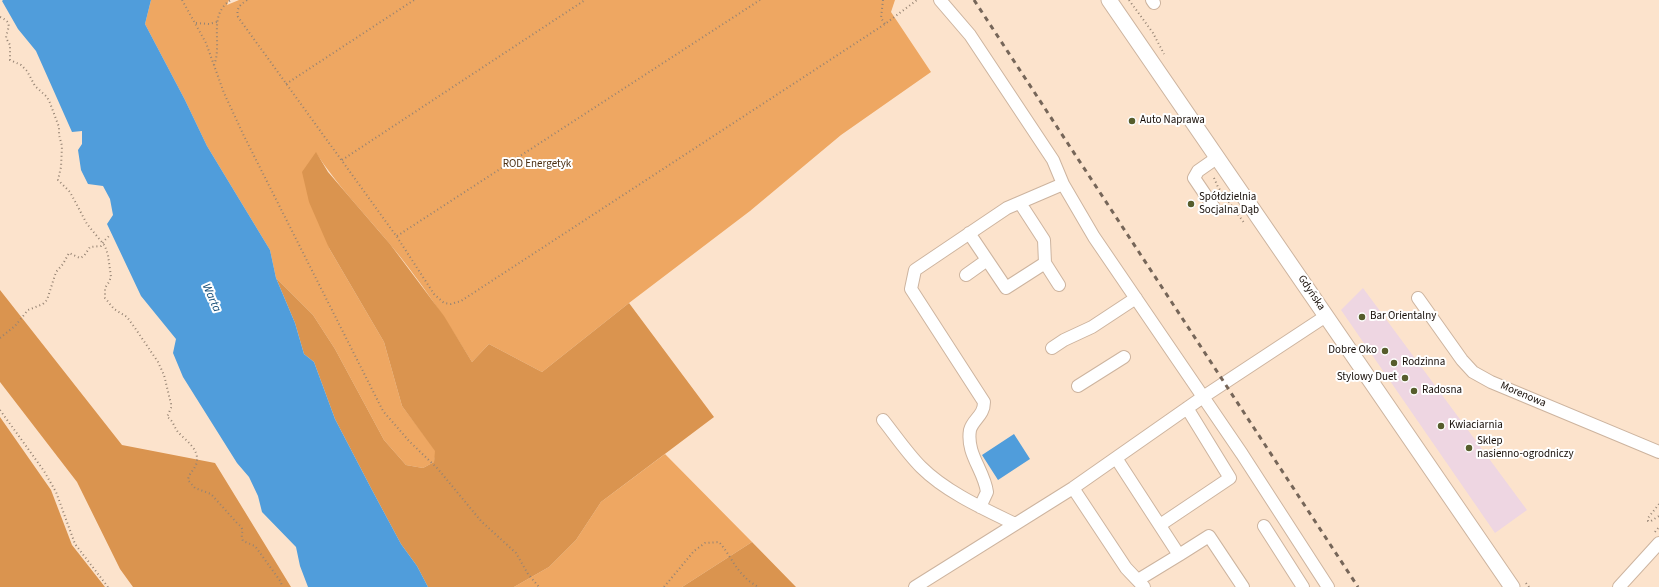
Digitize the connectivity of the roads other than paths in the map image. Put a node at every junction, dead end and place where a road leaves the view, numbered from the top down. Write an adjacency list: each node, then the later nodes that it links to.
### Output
1 (940, 0): 4 (street)
2 (1109, 0): 3 (main road, Gdyńska)
3 (1218, 157): 6 (street); 14 (main road, Gdyńska)
4 (1063, 184): 5 (street); 12 (street)
5 (1020, 203): 7 (street); 9 (street)
6 (1213, 206)
7 (969, 233): 8 (street); 24 (street)
8 (987, 260): 9 (street); 10 (street)
9 (1045, 263): 11 (street)
10 (966, 274)
11 (1059, 285)
12 (1136, 298): 15 (street); 18 (street)
13 (1418, 298): 21 (street, Morenowa)
14 (1326, 316): 18 (street); 35 (main road, Gdyńska)
15 (1052, 348)
16 (1124, 357): 17 (street)
17 (1078, 386)
18 (1203, 396): 19 (street); 34 (street)
19 (1187, 408): 22 (street); 26 (street)
20 (883, 420): 24 (street)
21 (1659, 452)
22 (1116, 458): 23 (street); 26 (street)
23 (1073, 488): 25 (street); 30 (street)
24 (980, 507): 25 (street)
25 (1015, 524): 31 (street)
26 (1160, 525): 29 (street)
27 (1264, 526): 33 (street)
28 (1659, 542): 36 (street)
29 (1179, 555): 30 (street); 32 (street)
30 (1141, 584)
31 (915, 587)
32 (1243, 587)
33 (1302, 587)
34 (1328, 587)
35 (1512, 587)
36 (1619, 587)

